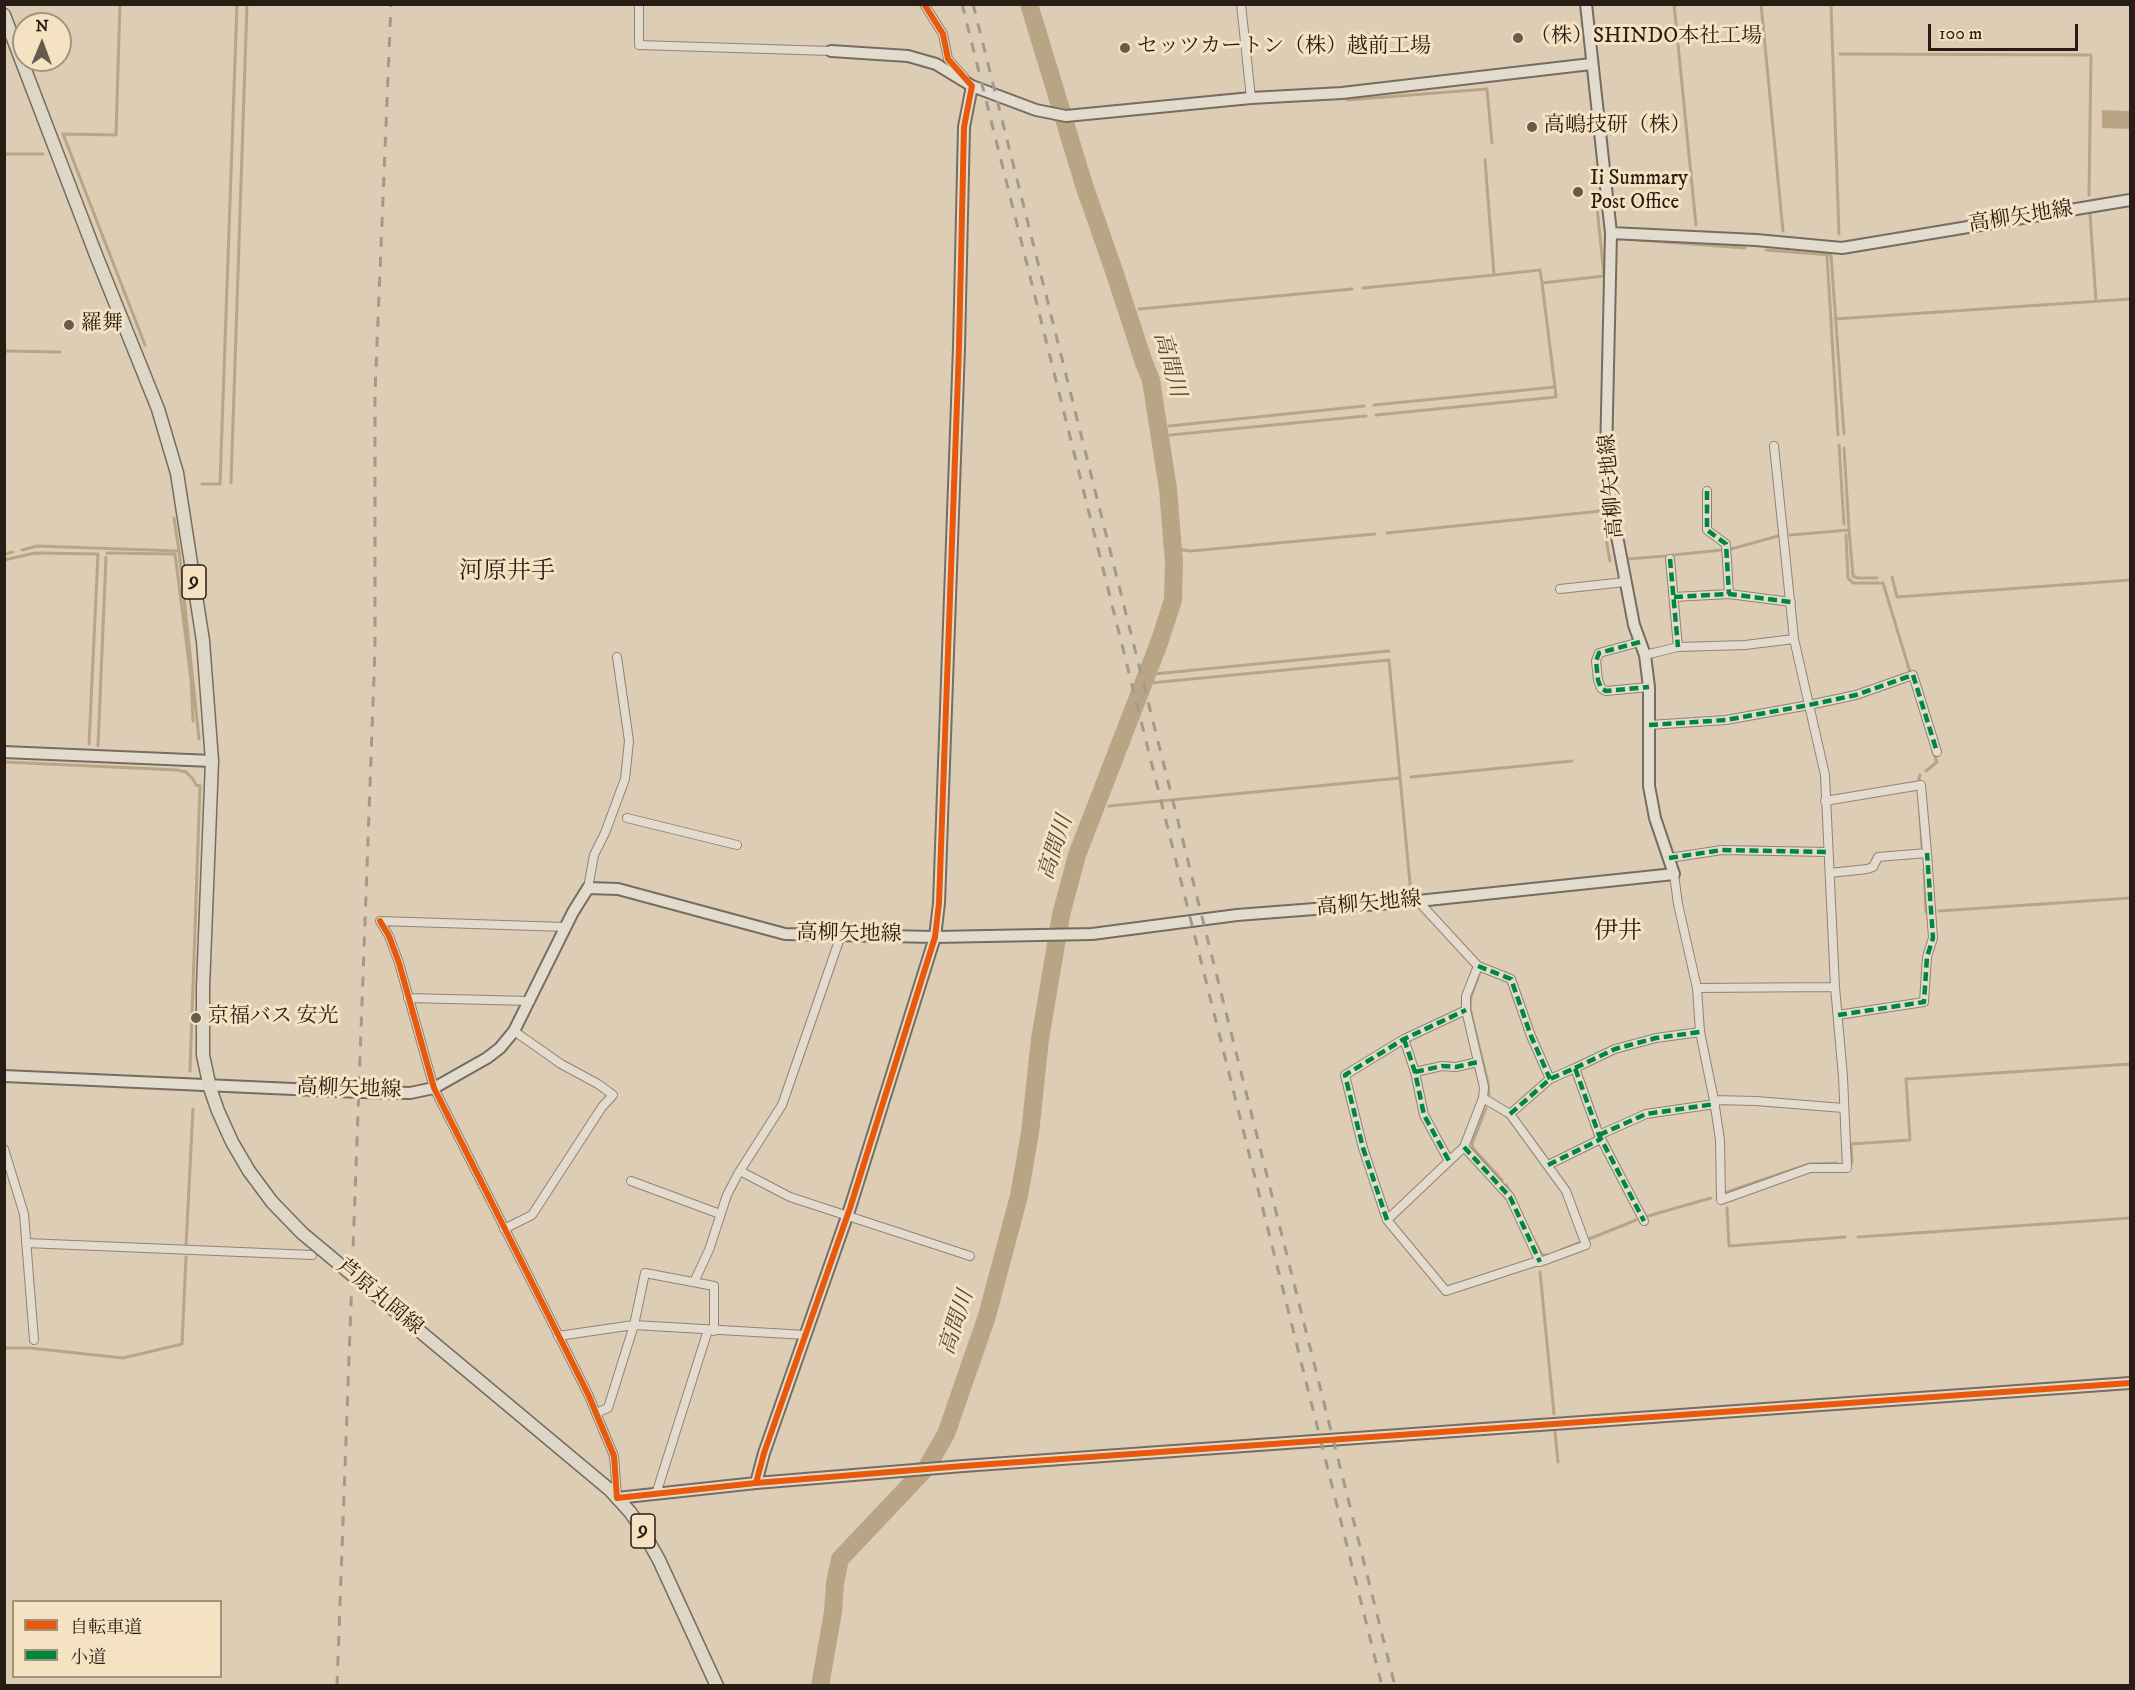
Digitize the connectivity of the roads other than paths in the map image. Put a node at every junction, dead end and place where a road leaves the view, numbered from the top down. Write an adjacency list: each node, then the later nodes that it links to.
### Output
1 (639, 4): 6 (street)
2 (924, 4): 8 (street)
3 (1241, 4): 9 (street)
4 (1586, 4): 7 (street)
5 (4, 15): 30 (main road, 9)
6 (831, 51): 8 (street)
7 (1591, 64): 9 (street); 11 (street)
8 (972, 86): 9 (street); 43 (street)
9 (1251, 98)
10 (2130, 200): 11 (street, 高柳矢地線)
11 (1611, 233): 15 (street, 高柳矢地線)
12 (1774, 446): 19 (street)
13 (1707, 491): 17 (street)
14 (1670, 559): 18 (street)
15 (1625, 582): 16 (street); 21 (street, 高柳矢地線)
16 (1560, 589)
17 (1729, 594): 18 (street); 19 (street)
18 (1674, 597): 22 (street)
19 (1791, 602): 20 (street)
20 (1794, 639): 22 (street); 26 (street)
21 (1640, 642): 23 (street, 高柳矢地線); 25 (street)
22 (1678, 646): 23 (street)
23 (1645, 655): 25 (street, 高柳矢地線)
24 (617, 657): 39 (street)
25 (1649, 687): 27 (street, 高柳矢地線)
26 (1809, 705): 27 (street); 29 (street); 31 (street)
27 (1649, 725): 36 (street, 高柳矢地線)
28 (4, 752): 30 (street)
29 (1937, 752)
30 (212, 761): 59 (main road, 9)
31 (1825, 801): 34 (street); 35 (street)
32 (627, 818): 33 (street)
33 (737, 845)
34 (1828, 852): 36 (street); 37 (street)
35 (1927, 854): 37 (street); 50 (street)
36 (1669, 858): 38 (street, 高柳矢地線)
37 (1830, 873): 45 (street)
38 (1674, 874): 40 (street, 高柳矢地線); 46 (street)
39 (588, 888): 41 (street, 高柳矢地線); 42 (street, 高柳矢地線)
40 (1418, 902): 43 (street, 高柳矢地線); 44 (street)
41 (566, 927): 47 (street); 48 (street, 高柳矢地線)
42 (841, 935): 43 (street, 高柳矢地線); 70 (street)
43 (935, 937): 73 (street)
44 (1478, 966): 49 (street); 58 (street)
45 (1835, 987): 46 (street); 50 (street)
46 (1697, 988): 52 (street)
47 (408, 998): 48 (street); 60 (street)
48 (530, 1001): 51 (street, 高柳矢地線)
49 (1466, 1010): 53 (street); 54 (street)
50 (1838, 1015): 63 (street)
51 (514, 1031): 60 (street, 高柳矢地線); 76 (street)
52 (1700, 1032): 55 (street); 62 (street)
53 (1404, 1039): 56 (street); 74 (street)
54 (1478, 1062): 56 (street); 61 (street)
55 (1575, 1068): 58 (street); 65 (street)
56 (1415, 1072): 68 (street)
57 (4, 1076): 59 (street, 高柳矢地線)
58 (1550, 1079): 64 (street)
59 (209, 1084): 60 (street, 高柳矢地線); 91 (main road, 芦原丸岡線 / 9, bridge)
60 (434, 1088): 76 (street)
61 (1483, 1098): 64 (street); 66 (street)
62 (1714, 1102): 63 (street); 63 (street); 65 (street)
63 (1843, 1108)
64 (1510, 1114): 69 (street)
65 (1600, 1137): 69 (street); 75 (street)
66 (1464, 1147): 68 (street); 80 (street)
67 (4, 1149): 77 (street)
68 (1449, 1161): 74 (street)
69 (1548, 1165): 80 (street)
70 (740, 1171): 72 (street); 73 (street)
71 (631, 1181): 72 (street)
72 (720, 1214): 81 (street)
73 (848, 1216): 79 (street); 84 (street)
74 (1387, 1220): 80 (street)
75 (1644, 1221)
76 (504, 1229): 85 (street)
77 (26, 1243): 78 (street); 86 (street)
78 (312, 1255)
79 (970, 1256)
80 (1540, 1262)
81 (694, 1282): 82 (street); 83 (street)
82 (634, 1325): 83 (street); 85 (street); 88 (street)
83 (711, 1330): 84 (street); 90 (street)
84 (806, 1335): 89 (street)
85 (558, 1336): 88 (street)
86 (34, 1340)
87 (2130, 1383): 89 (street)
88 (596, 1413): 91 (street)
89 (756, 1483): 90 (street)
90 (656, 1494): 91 (street)
91 (617, 1498): 92 (main road, 9)
92 (717, 1686)

